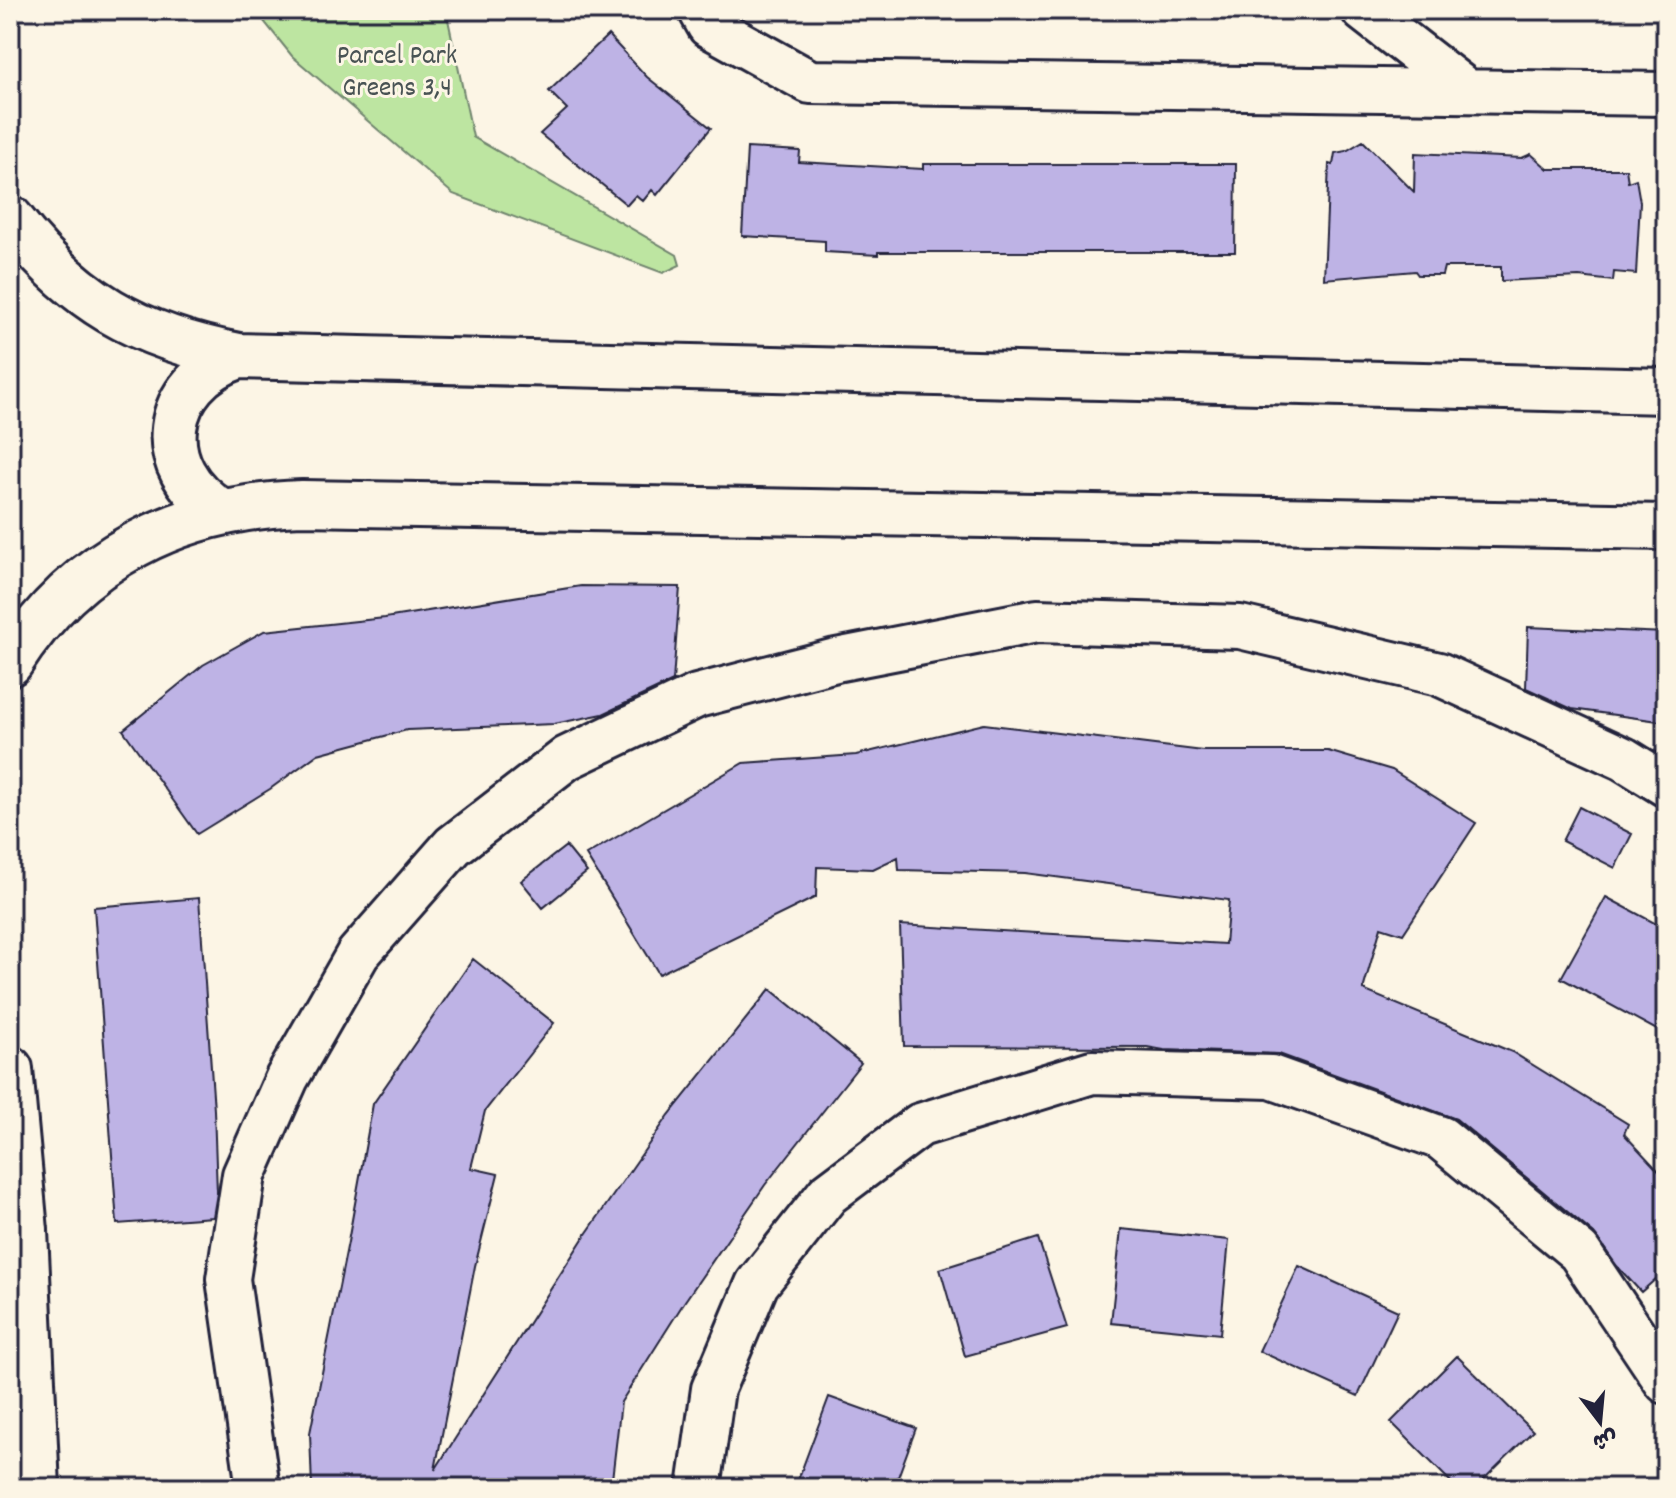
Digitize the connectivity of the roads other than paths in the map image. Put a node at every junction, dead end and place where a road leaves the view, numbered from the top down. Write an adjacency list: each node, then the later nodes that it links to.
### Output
1 (700, 10): 3 (street)
2 (1363, 10): 3 (street)
3 (1467, 91): 4 (street)
4 (1666, 94)
5 (10, 218): 6 (street)
6 (239, 356): 7 (street); 8 (street)
7 (1666, 391)
8 (221, 511): 9 (street); 10 (street)
9 (1666, 527)
10 (10, 663)
11 (1666, 785): 15 (street)
12 (10, 1069): 13 (street)
13 (17, 1247): 16 (street)
14 (1666, 1382): 17 (street)
15 (260, 1478)
16 (37, 1488)
17 (699, 1488)

